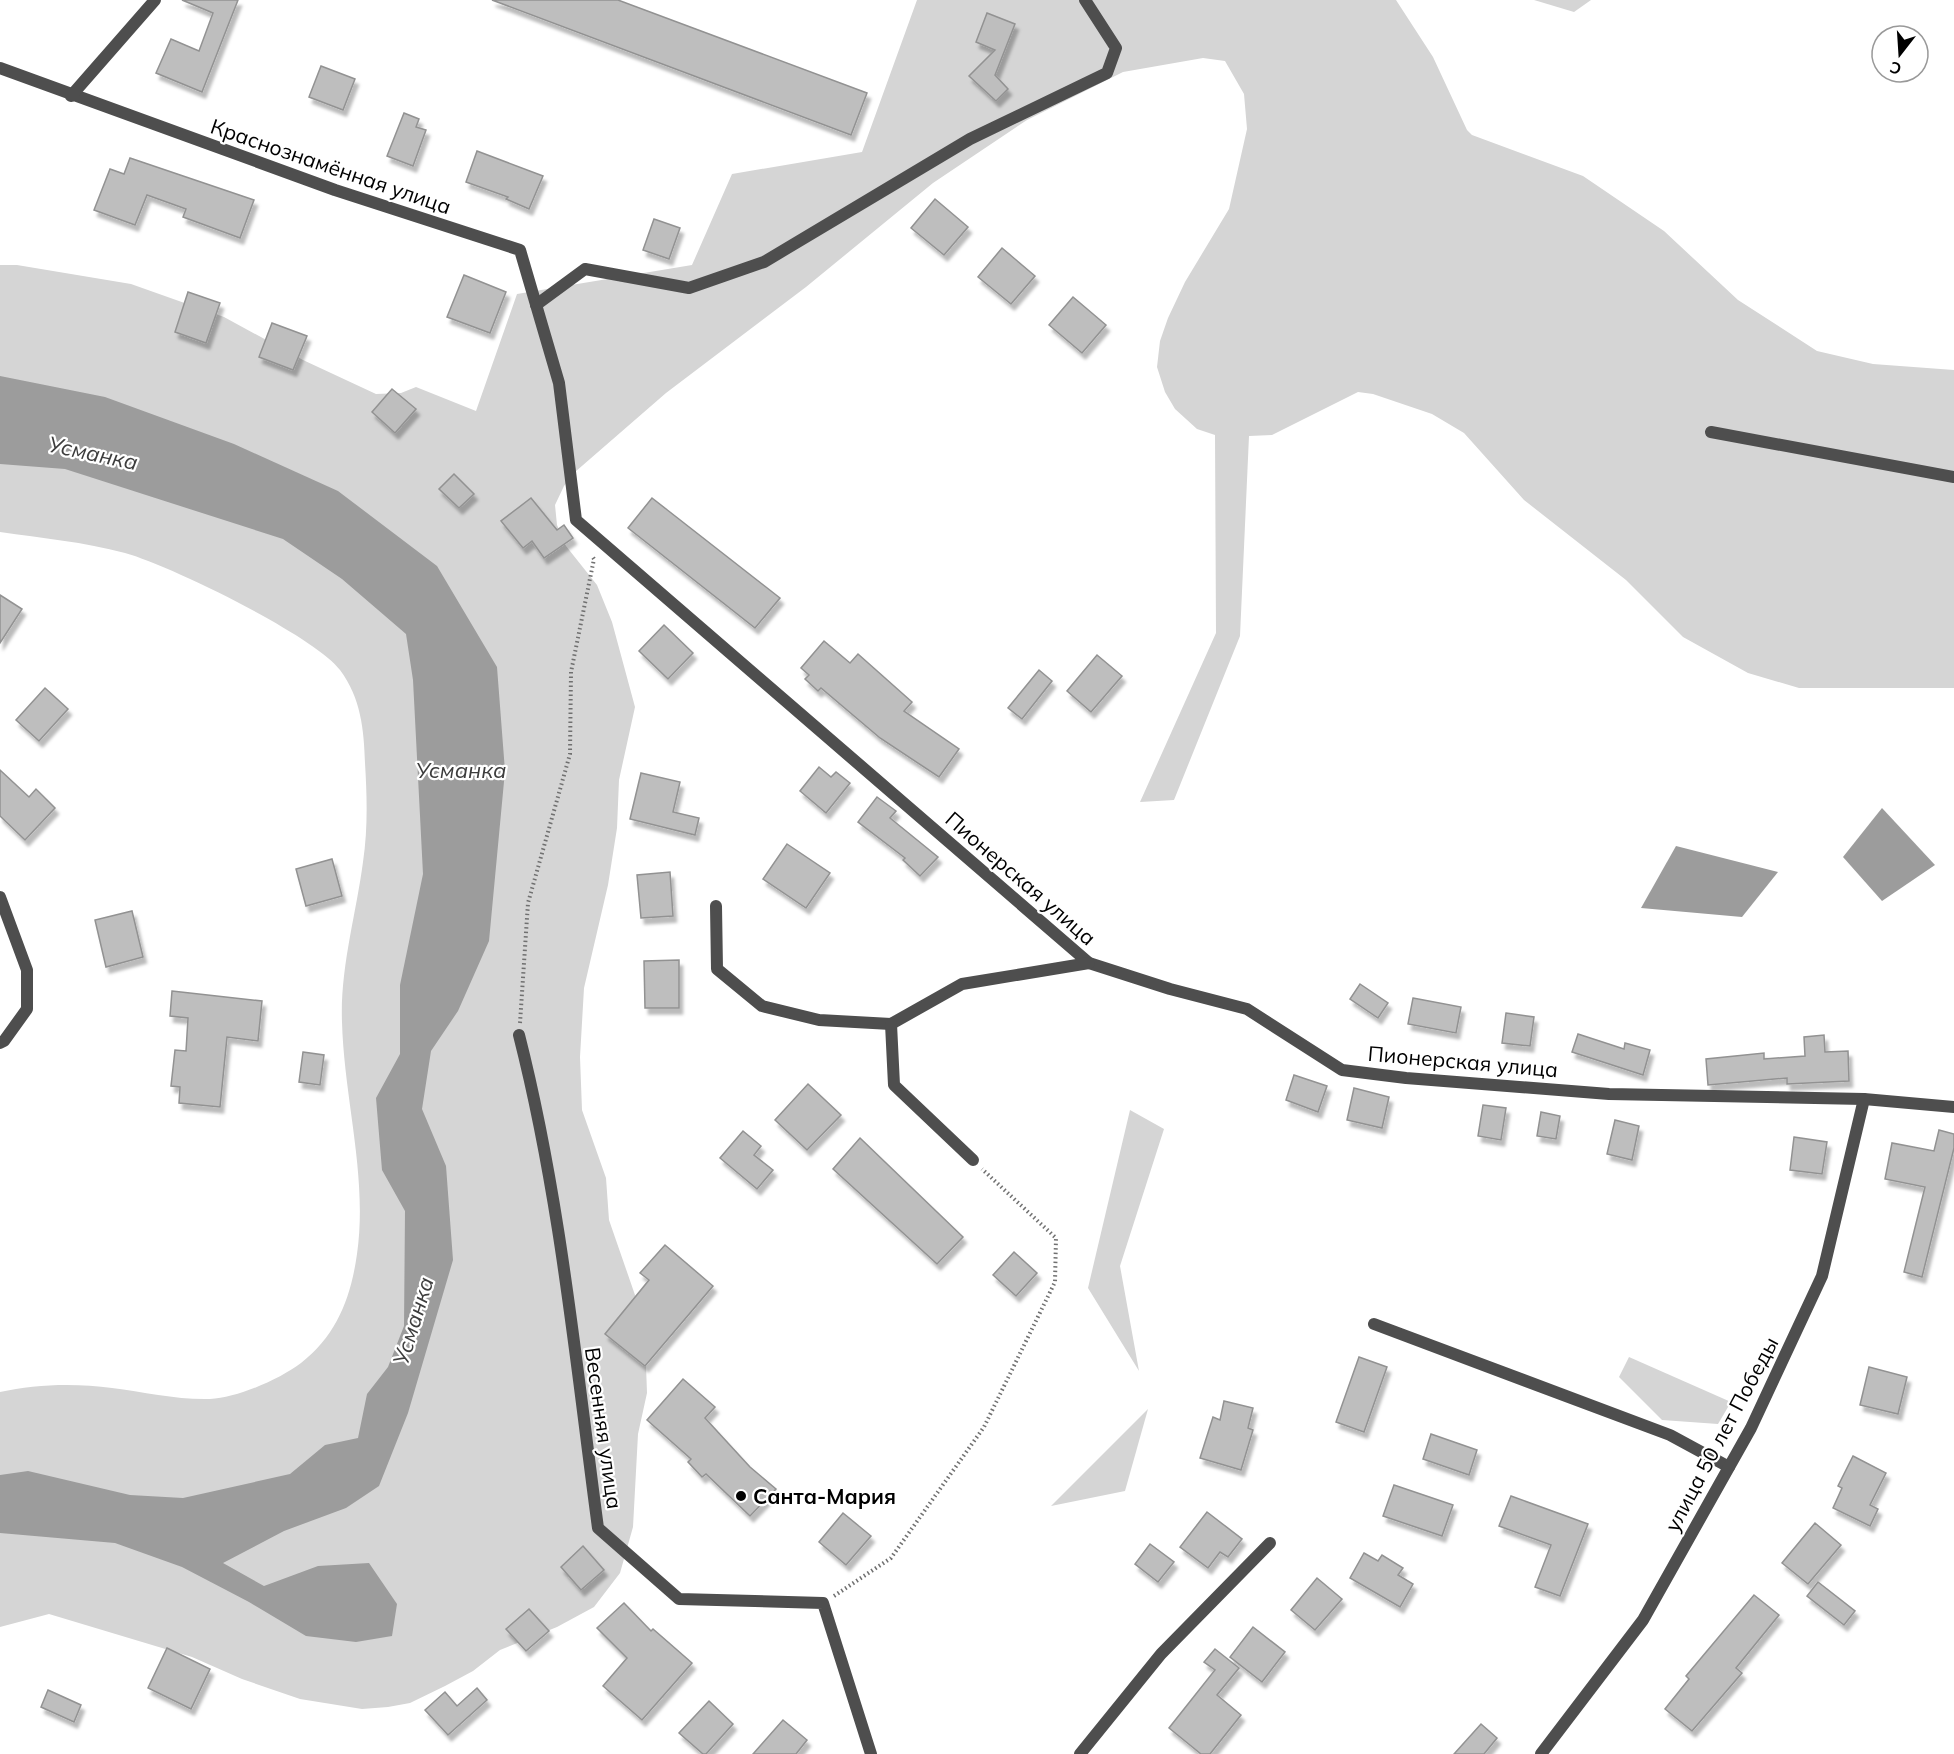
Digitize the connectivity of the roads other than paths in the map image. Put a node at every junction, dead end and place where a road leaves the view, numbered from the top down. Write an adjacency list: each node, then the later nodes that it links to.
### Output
1 (155, 0): 4 (street)
2 (1085, 0): 5 (street)
3 (0, 68): 4 (street, Краснознамённая улица)
4 (71, 96): 5 (street, Краснознамённая улица)
5 (536, 305): 6 (street, Краснознамённая улица)
6 (559, 382): 11 (street, Пионерская улица)
7 (1711, 432): 8 (street)
8 (1954, 477)
9 (0, 897): 14 (street)
10 (716, 906): 12 (street)
11 (1089, 963): 12 (street); 15 (street, Пионерская улица)
12 (891, 1024): 17 (street)
13 (519, 1035): 21 (street, Весенняя улица)
14 (0, 1043)
15 (1864, 1099): 16 (street, Пионерская улица); 19 (street, улица 50 лет Победы)
16 (1954, 1107)
17 (973, 1160)
18 (1374, 1324): 19 (street)
19 (1729, 1467): 23 (street, улица 50 лет Победы)
20 (1270, 1543): 22 (street)
21 (871, 1754)
22 (1080, 1754)
23 (1542, 1754)

